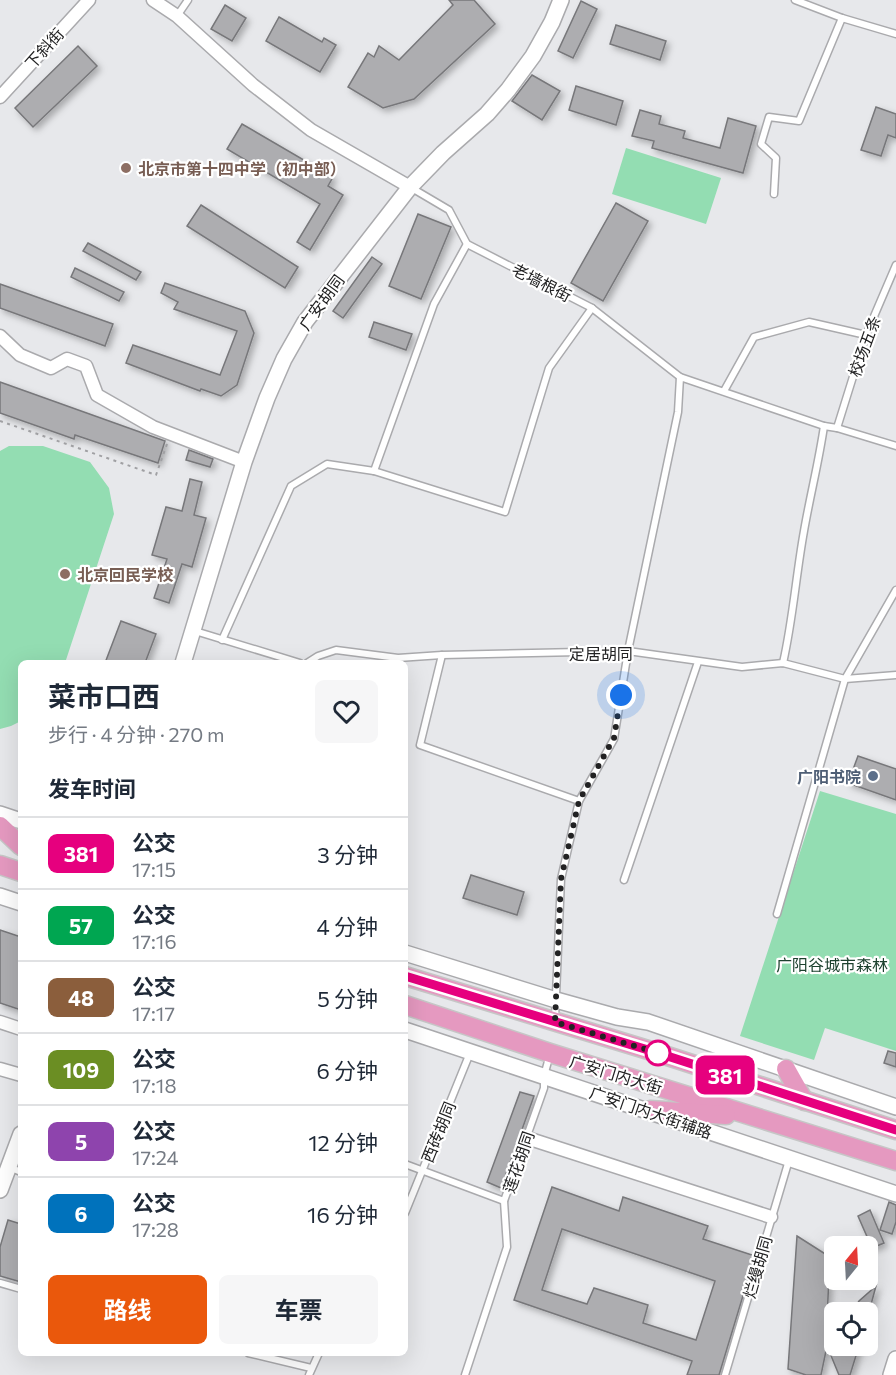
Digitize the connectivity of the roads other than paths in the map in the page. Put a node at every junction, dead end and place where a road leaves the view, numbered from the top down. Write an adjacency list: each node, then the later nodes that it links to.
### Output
1 (88, 0): 9 (street, 下斜街)
2 (153, 0): 6 (street)
3 (188, 0): 6 (lane)
4 (561, 0): 10 (street, 广安胡同)
5 (795, 0): 7 (lane)
6 (177, 16): 10 (street)
7 (842, 18): 8 (lane); 11 (lane)
8 (896, 34)
9 (0, 97)
10 (410, 187): 12 (lane); 22 (street, 广安胡同)
11 (774, 194)
12 (467, 244): 14 (lane, 老墙根街); 23 (lane)
13 (896, 265): 15 (lane, 校场五条)
14 (592, 308): 17 (lane, 老墙根街); 23 (lane)
15 (866, 335): 18 (lane); 20 (lane, 校场五条)
16 (0, 336): 22 (street)
17 (680, 377): 18 (lane); 27 (lane)
18 (724, 391): 19 (lane)
19 (824, 426): 20 (lane); 33 (lane)
20 (837, 428): 21 (lane)
21 (896, 446)
22 (244, 462): 25 (street, 广安胡同)
23 (374, 471): 26 (lane)
24 (896, 590): 35 (lane)
25 (194, 631): 26 (lane); 29 (street, 广安胡同)
26 (222, 640): 30 (lane)
27 (628, 651): 28 (lane, 定居胡同); 32 (lane, 定居胡同); 36 (lane)
28 (442, 655): 31 (lane, 定居胡同); 36 (lane)
29 (184, 660)
30 (290, 660)
31 (312, 660)
32 (698, 662): 33 (lane, 定居胡同); 45 (lane)
33 (783, 663): 35 (lane, 定居胡同)
34 (896, 675): 35 (lane, 定居胡同)
35 (845, 679): 48 (lane)
36 (579, 801): 51 (lane)
37 (0, 814): 38 (street)
38 (18, 820)
39 (0, 826): 41 (main road)
40 (0, 839): 42 (main road)
41 (18, 843)
42 (18, 845)
43 (0, 865): 44 (main road)
44 (18, 871)
45 (624, 880)
46 (0, 896): 47 (street)
47 (18, 902)
48 (777, 914)
49 (408, 954): 51 (street)
50 (408, 977): 54 (main road, 广安门内大街)
51 (556, 1000): 54 (lane); 60 (street)
52 (408, 1006): 58 (main road, 广安门内大街)
53 (0, 1022): 55 (street)
54 (555, 1022): 63 (main road, 广安门内大街)
55 (18, 1028)
56 (408, 1031): 57 (street, 广安门内大街辅路)
57 (471, 1051): 62 (street, 广安门内大街辅路); 74 (lane, 西砖胡同)
58 (550, 1053): 62 (lane, 莲花胡同); 66 (main road, 广安门内大街)
59 (0, 1069): 61 (street)
60 (786, 1069): 63 (main road); 64 (street)
61 (18, 1074)
62 (544, 1076): 65 (street, 广安门内大街辅路); 68 (lane, 莲花胡同)
63 (804, 1101): 67 (main road, 广安门内大街)
64 (896, 1107)
65 (650, 1110): 66 (main road); 70 (street, 广安门内大街辅路)
66 (752, 1116): 71 (main road, 广安门内大街)
67 (896, 1130)
68 (526, 1138): 77 (lane, 莲花胡同); 79 (street)
69 (18, 1143): 73 (street)
70 (789, 1159): 76 (street, 广安门内大街辅路); 79 (lane, 烂缦胡同)
71 (896, 1161)
72 (408, 1165): 74 (lane)
73 (9, 1170): 75 (street)
74 (423, 1170): 77 (lane); 78 (lane, 西砖胡同)
75 (0, 1190)
76 (896, 1194)
77 (504, 1201): 86 (lane, 莲花胡同)
78 (408, 1206)
79 (771, 1217): 87 (lane, 烂缦胡同)
80 (0, 1283): 81 (lane)
81 (18, 1288)
82 (258, 1356): 85 (lane)
83 (318, 1356): 85 (lane)
84 (896, 1359): 88 (street)
85 (310, 1372)
86 (465, 1375)
87 (725, 1375)
88 (891, 1375)

